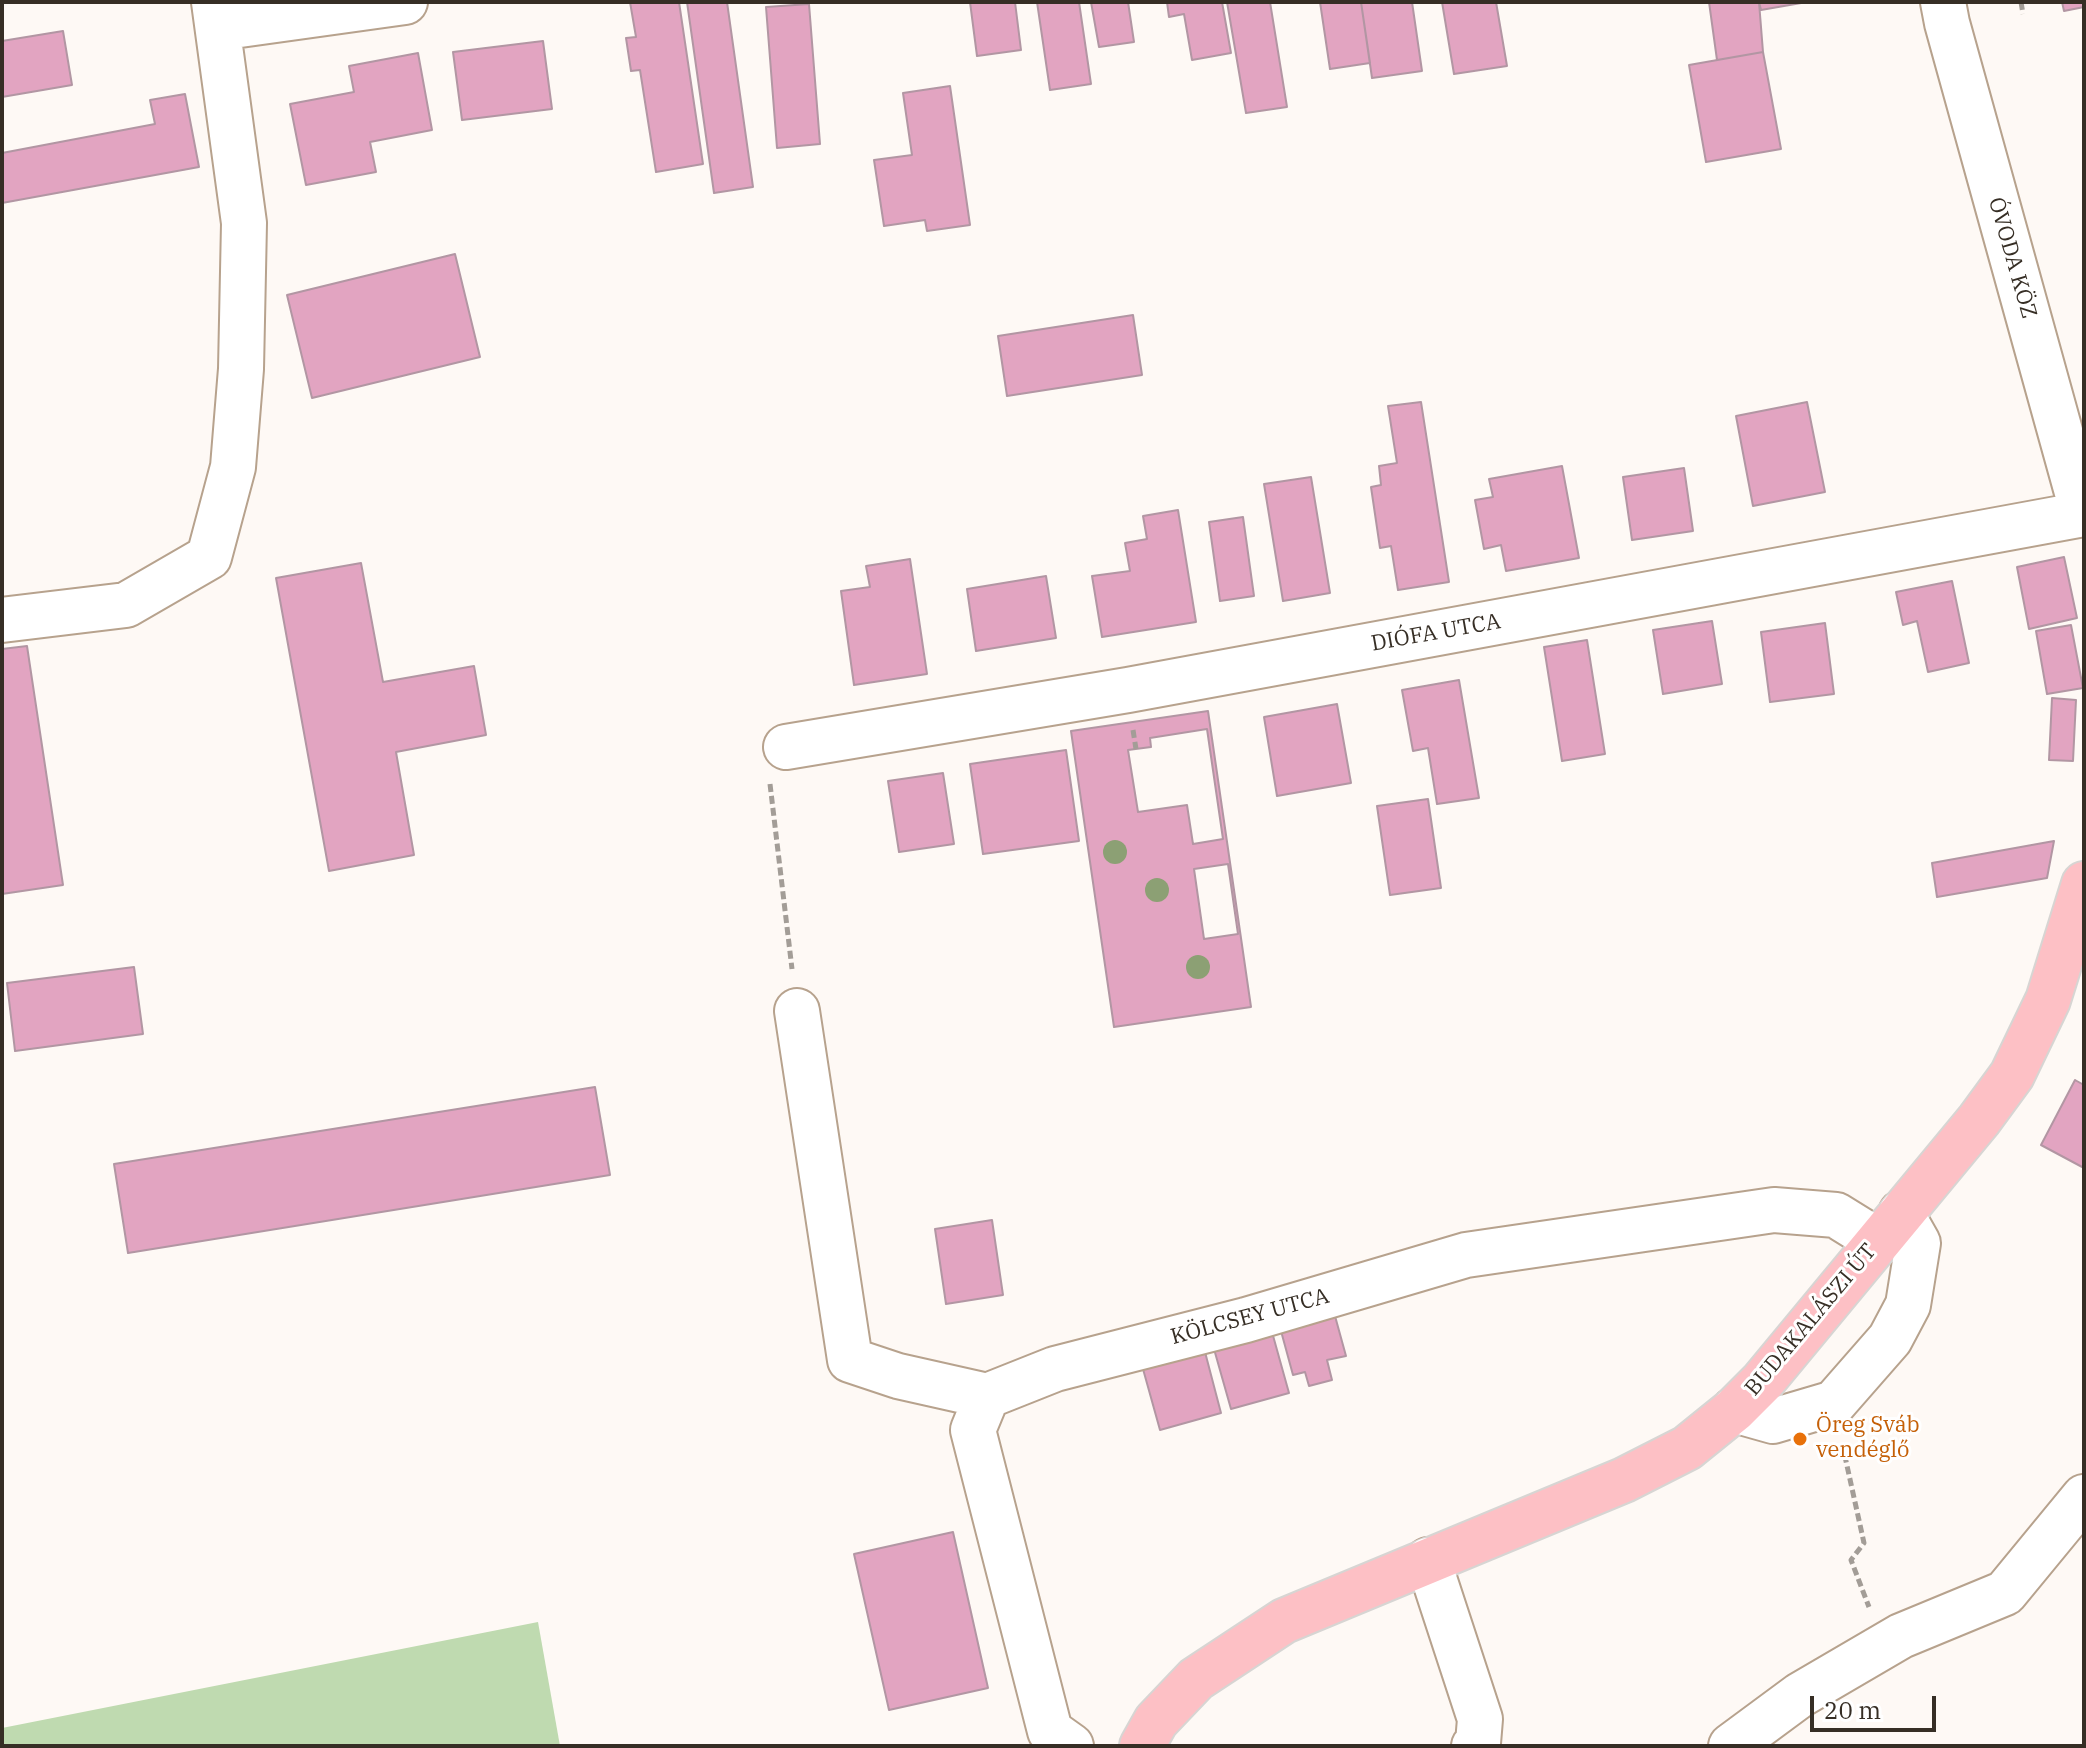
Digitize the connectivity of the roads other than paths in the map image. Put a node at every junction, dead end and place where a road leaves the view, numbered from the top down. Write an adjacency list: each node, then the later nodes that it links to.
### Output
1 (405, 2): 3 (street)
2 (1943, 2): 4 (street, ÓVODA KÖZ)
3 (216, 15): 5 (street)
4 (2084, 514): 6 (street, DIÓFA UTCA)
5 (2, 620)
6 (786, 747)
7 (2084, 884): 9 (main road, BUDAKALÁSZI ÚT)
8 (797, 1011): 10 (street)
9 (1890, 1227): 10 (street, KÖLCSEY UTCA); 11 (main road, BUDAKALÁSZI ÚT); 11 (street)
10 (987, 1396): 14 (street)
11 (1734, 1410): 13 (main road, BUDAKALÁSZI ÚT)
12 (2084, 1497): 17 (street)
13 (1428, 1560): 15 (main road, BUDAKALÁSZI ÚT); 16 (street)
14 (1071, 1746)
15 (1142, 1746)
16 (1474, 1746)
17 (1731, 1746)

